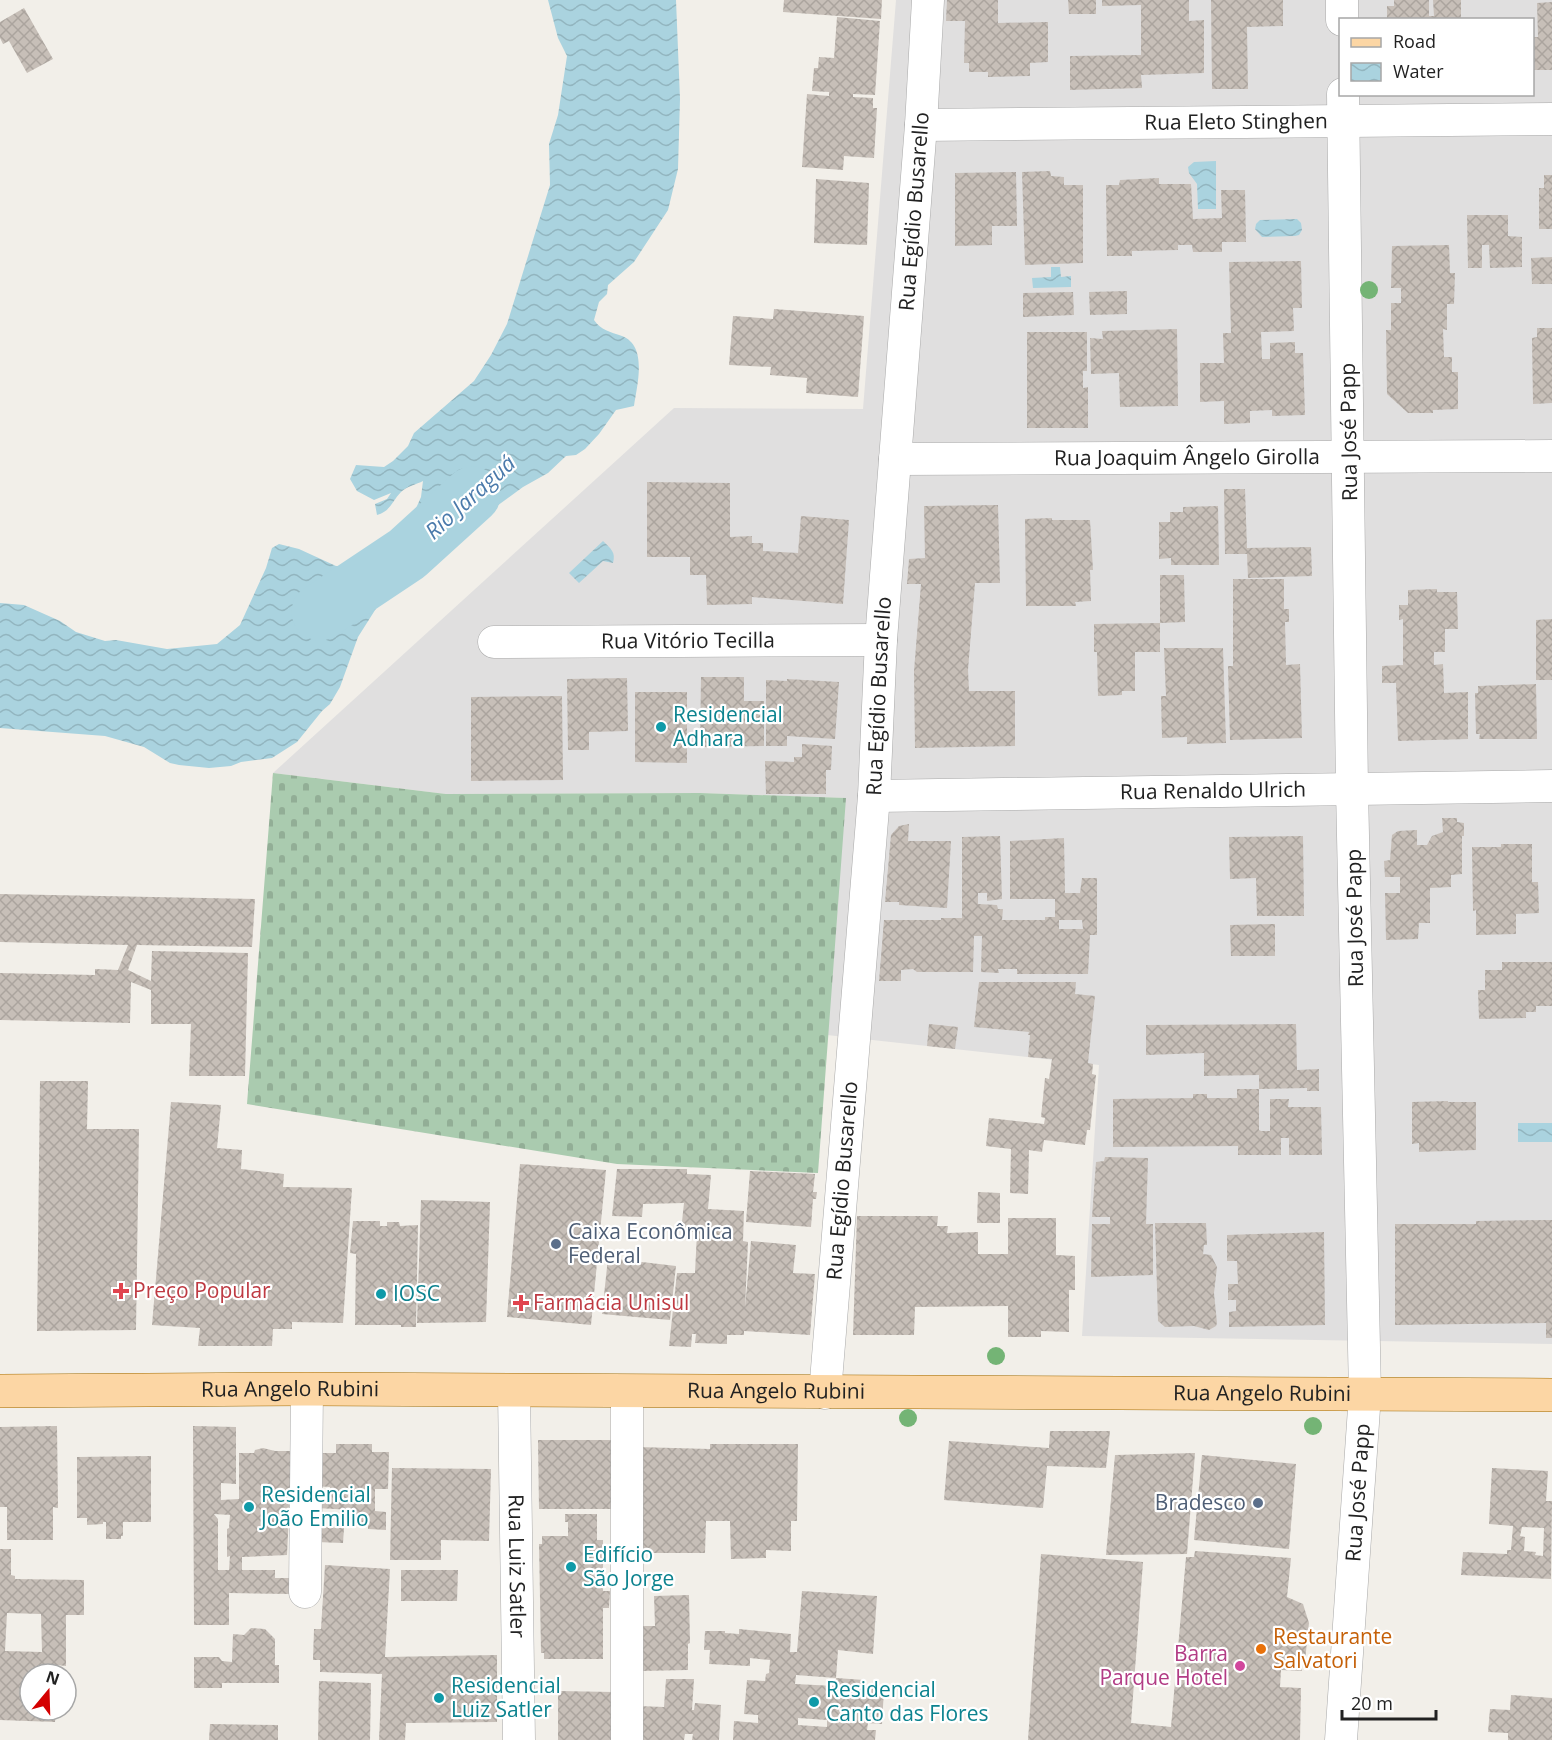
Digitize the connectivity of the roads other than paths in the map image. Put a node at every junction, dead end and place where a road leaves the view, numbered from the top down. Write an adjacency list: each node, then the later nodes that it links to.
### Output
1 (928, 0): 6 (street, Rua Egídio Busarello)
2 (1342, 0): 3 (street)
3 (1342, 18)
4 (1343, 107): 5 (street, Rua Eleto Stinghen); 6 (street, Rua Eleto Stinghen); 8 (street, Rua José Papp)
5 (1552, 119)
6 (921, 125): 9 (street, Rua Egídio Busarello)
7 (1552, 456): 8 (street, Rua Joaquim Ângelo Girolla)
8 (1349, 457): 9 (street, Rua Joaquim Ângelo Girolla); 13 (street, Rua José Papp)
9 (896, 459): 10 (street, Rua Egídio Busarello)
10 (881, 640): 11 (street, Rua Vitório Tecilla); 14 (street, Rua Egídio Busarello)
11 (494, 642)
12 (1552, 786): 13 (street, Rua Renaldo Ulrich)
13 (1352, 789): 14 (street, Rua Renaldo Ulrich); 20 (street, Rua José Papp)
14 (874, 796): 19 (street, Rua Egídio Busarello)
15 (307, 1389): 16 (main road, Rua Angelo Rubini); 17 (main road, Rua Angelo Rubini); 22 (street)
16 (0, 1391)
17 (514, 1392): 18 (main road, Rua Angelo Rubini); 23 (street, Rua Luiz Satler)
18 (627, 1392): 19 (main road, Rua Angelo Rubini); 24 (street)
19 (825, 1393): 20 (main road, Rua Angelo Rubini)
20 (1365, 1394): 21 (main road, Rua Angelo Rubini); 25 (street, Rua José Papp)
21 (1552, 1395)
22 (305, 1592)
23 (519, 1740)
24 (627, 1740)
25 (1341, 1740)

